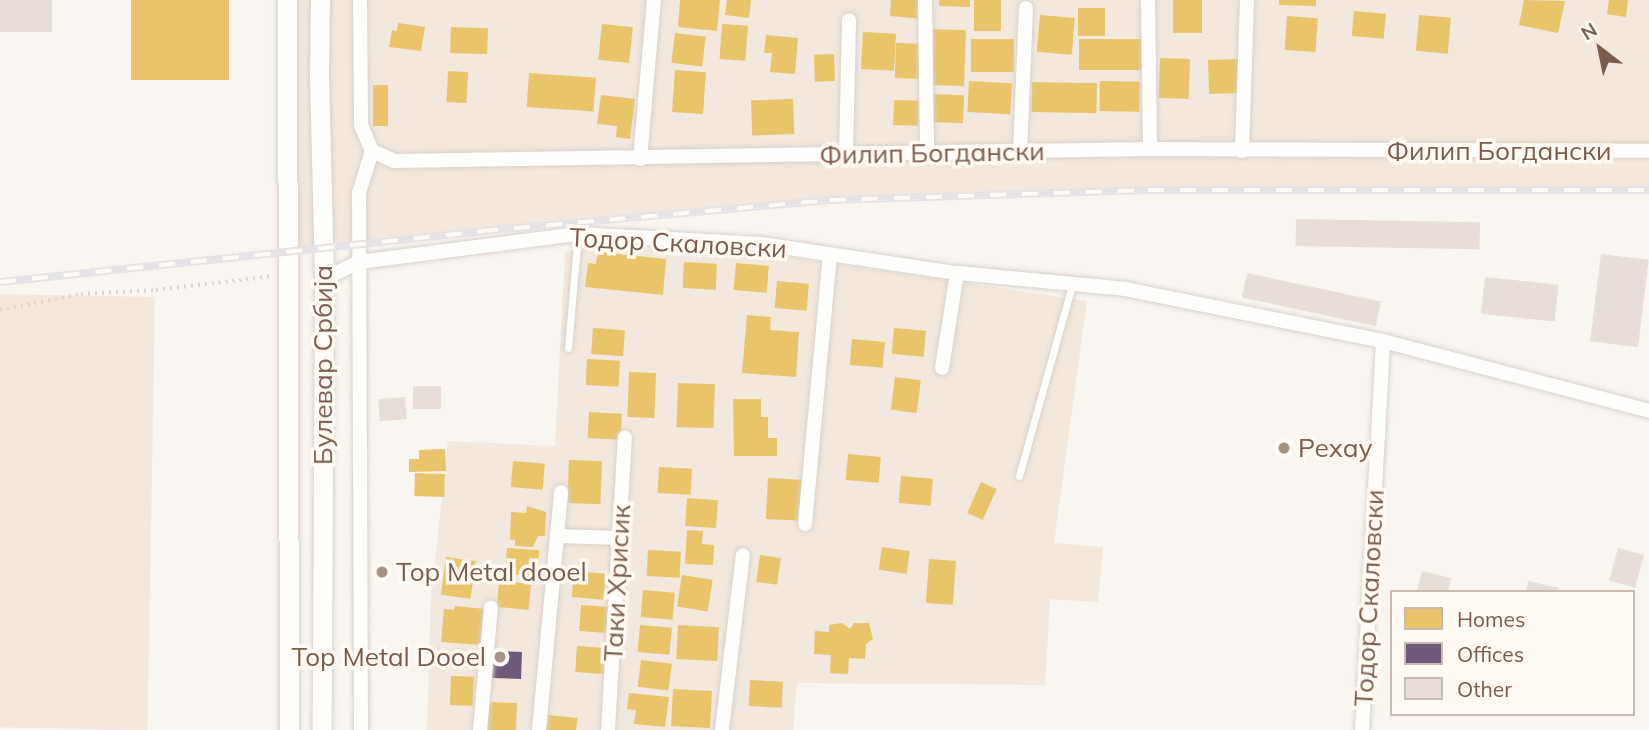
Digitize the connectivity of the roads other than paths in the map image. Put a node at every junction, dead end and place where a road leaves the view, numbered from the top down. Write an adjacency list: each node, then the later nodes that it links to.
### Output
1 (287, 0): 36 (street, Булевар Србија)
2 (320, 0): 22 (street, Булевар Србија)
3 (359, 0): 11 (street)
4 (654, 0): 17 (street)
5 (925, 0): 15 (street)
6 (1148, 0): 10 (street)
7 (1247, 0): 13 (street)
8 (1026, 8): 12 (street)
9 (849, 20): 16 (street)
10 (1150, 149): 12 (street, Филип Богдански); 13 (street, Филип Богдански)
11 (372, 151): 17 (street, Филип Богдански); 20 (street)
12 (1020, 151): 15 (street, Филип Богдански)
13 (1242, 151): 14 (street, Филип Богдански)
14 (1649, 151)
15 (928, 152): 16 (street, Филип Богдански)
16 (846, 154): 17 (street, Филип Богдански)
17 (640, 159)
18 (578, 234): 19 (street, Тодор Скаловски); 20 (street, Тодор Скаловски); 25 (lane)
19 (830, 255): 21 (street, Тодор Скаловски); 31 (street)
20 (359, 262): 22 (street, Тодор Скаловски); 38 (street)
21 (957, 273): 23 (street, Тодор Скаловски); 26 (street)
22 (324, 279): 37 (street, Булевар Србија)
23 (1072, 285): 24 (street, Тодор Скаловски); 29 (lane)
24 (1383, 341): 27 (street, Тодор Скаловски); 43 (street, Тодор Скаловски)
25 (568, 348)
26 (942, 368)
27 (1649, 411)
28 (625, 437): 33 (street, Таки Хрисик)
29 (1019, 476)
30 (561, 492): 32 (street)
31 (805, 524)
32 (558, 536): 33 (street); 40 (street)
33 (621, 538): 41 (street, Таки Хрисик)
34 (743, 555): 42 (street)
35 (491, 607): 39 (street)
36 (289, 730)
37 (322, 730)
38 (361, 730)
39 (480, 730)
40 (539, 730)
41 (608, 730)
42 (722, 730)
43 (1362, 730)

